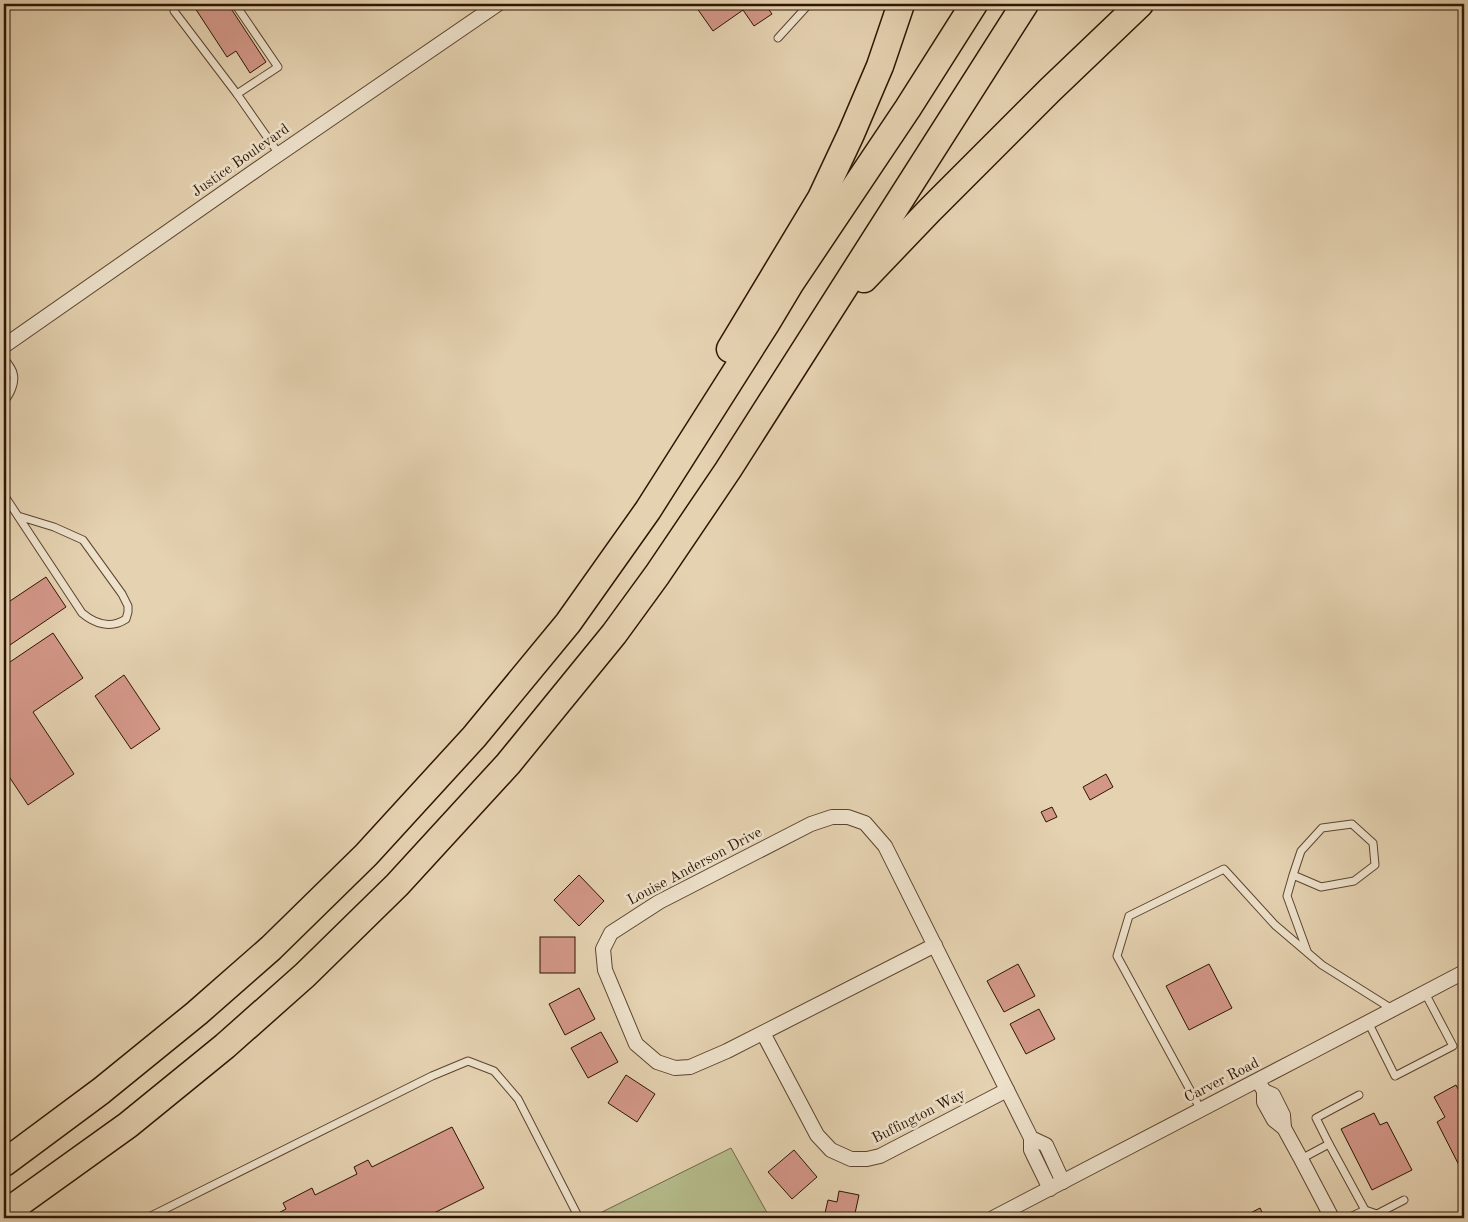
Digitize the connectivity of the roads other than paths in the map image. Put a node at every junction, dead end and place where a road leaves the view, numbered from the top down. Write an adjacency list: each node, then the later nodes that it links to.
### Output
1 (176, 4): 10 (lane)
2 (235, 4): 10 (lane)
3 (498, 4): 11 (street, Justice Boulevard)
4 (809, 4): 9 (lane)
5 (901, 4): 17 (highway)
6 (974, 4): 17 (highway)
7 (1025, 4): 12 (highway)
8 (1140, 4): 12 (highway)
9 (778, 38)
10 (237, 94): 11 (lane)
11 (279, 154): 13 (street, Justice Boulevard)
12 (821, 325): 39 (highway)
13 (4, 346)
14 (4, 358): 15 (lane)
15 (4, 401)
16 (4, 495): 18 (lane)
17 (648, 510): 34 (highway)
18 (18, 516): 18 (lane)
19 (1293, 875): 19 (lane); 21 (lane)
20 (935, 945): 26 (street, Louise Anderson Drive); 26 (street, Louise Anderson Drive); 28 (street, Louise Anderson Drive)
21 (1308, 954): 24 (lane); 30 (lane)
22 (1464, 972): 23 (street, Carver Road)
23 (1426, 993): 24 (street, Carver Road); 25 (lane)
24 (1392, 1010): 25 (street, Carver Road)
25 (1368, 1022): 27 (street, Carver Road)
26 (763, 1033): 28 (street, Buffington Way)
27 (1261, 1086): 30 (street, Carver Road); 33 (street)
28 (1007, 1090): 31 (street, Louise Anderson Drive)
29 (1359, 1095): 32 (lane)
30 (1201, 1110): 35 (street, Carver Road)
31 (1031, 1138): 35 (street, Louise Anderson Drive); 36 (street)
32 (1329, 1144): 33 (lane); 38 (lane)
33 (1301, 1159): 43 (street)
34 (4, 1163)
35 (1063, 1182): 36 (street, Carver Road)
36 (1050, 1189): 42 (street, Carver Road)
37 (1404, 1200): 38 (lane)
38 (1365, 1210): 44 (lane)
39 (4, 1214)
40 (147, 1218): 41 (lane)
41 (579, 1218)
42 (993, 1218)
43 (1332, 1218)
44 (1348, 1218)

